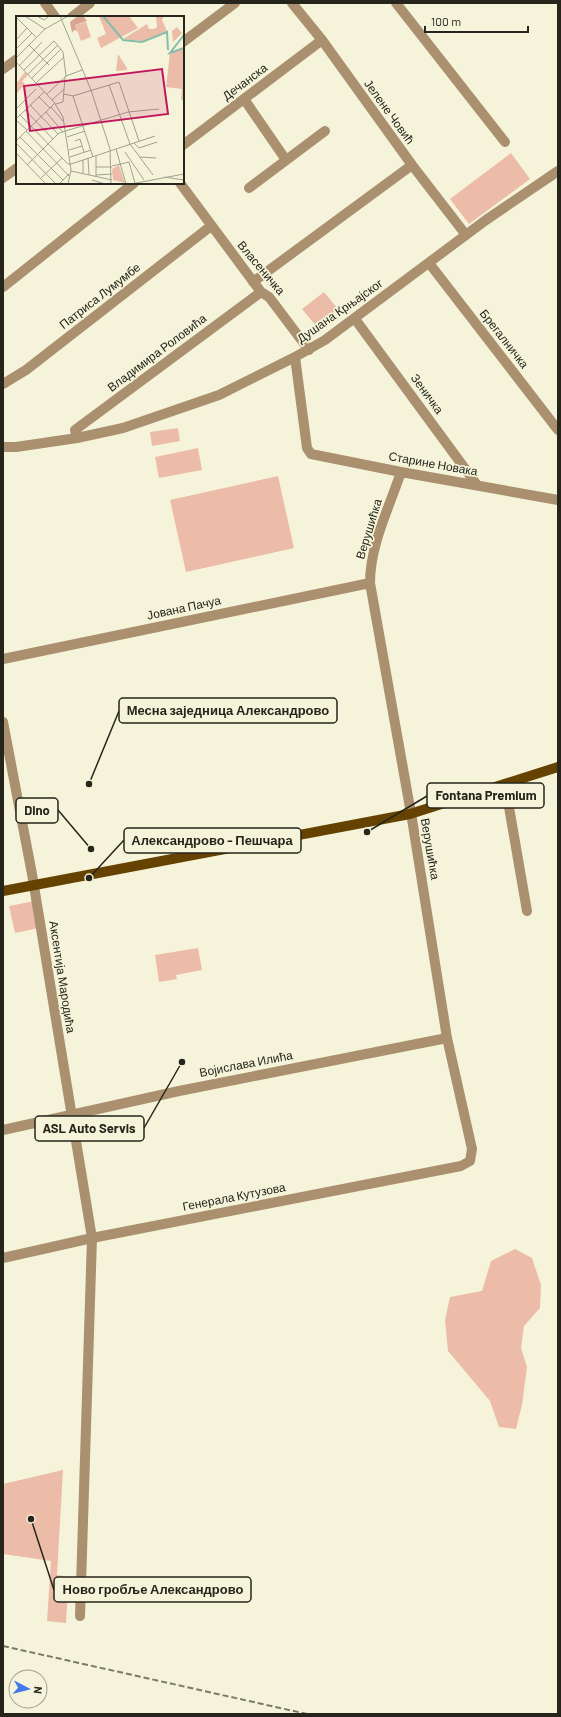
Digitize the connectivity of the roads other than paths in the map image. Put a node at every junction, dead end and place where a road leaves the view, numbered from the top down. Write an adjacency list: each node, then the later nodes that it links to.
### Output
1 (45, 3): 6 (street)
2 (90, 3): 7 (street)
3 (235, 3): 9 (street)
4 (292, 3): 8 (street, Јелене Човић)
5 (396, 3): 14 (street)
6 (54, 16)
7 (73, 16)
8 (322, 40): 12 (street, Дечанска); 17 (street, Јелене Човић)
9 (184, 41)
10 (16, 59): 11 (street)
11 (3, 69)
12 (244, 99): 15 (street, Дечанска); 16 (street)
13 (325, 131): 16 (street)
14 (505, 142)
15 (184, 144)
16 (286, 160): 23 (street)
17 (412, 165): 25 (street, Јелене Човић); 27 (street)
18 (16, 169): 20 (street)
19 (554, 174): 25 (street, Душана Крњајског)
20 (3, 178)
21 (133, 184): 28 (street)
22 (181, 184): 24 (street, Власеничка)
23 (250, 188)
24 (211, 226): 27 (street, Власеничка); 33 (street, Патриса Лумумбе)
25 (466, 235): 26 (street, Душана Крњајског)
26 (429, 263): 30 (street, Душана Крњајског); 34 (street, Брегалничка)
27 (253, 282): 29 (street, Власеничка)
28 (3, 286)
29 (261, 292): 31 (street, Власеничка); 35 (street, Владимира Роловића)
30 (355, 319): 31 (street, Душана Крњајског); 38 (street, Зеничка)
31 (309, 350): 32 (street, Душана Крњајског)
32 (295, 357): 35 (street, Душана Крњајског); 37 (street, Старине Новака)
33 (3, 384)
34 (558, 430)
35 (77, 438): 36 (street)
36 (3, 447)
37 (401, 472): 38 (street, Старине Новака); 40 (street, Верушићка)
38 (477, 485): 39 (street, Старине Новака)
39 (558, 500)
40 (370, 583): 41 (street, Јована Пачуа); 45 (street, Верушићка)
41 (3, 659)
42 (3, 722): 46 (street, Аксентија Мародића)
43 (558, 767): 44 (main road)
44 (506, 784): 45 (main road); 48 (street)
45 (410, 814): 46 (main road); 49 (street, Верушићка)
46 (33, 885): 47 (main road); 50 (street, Аксентија Мародића)
47 (3, 891)
48 (527, 911)
49 (447, 1038): 50 (street, Војислава Илића); 52 (street, Верушићка)
50 (72, 1114): 51 (street, Војислава Илића); 53 (street, Аксентија Мародића)
51 (3, 1130)
52 (470, 1161): 53 (street, Генерала Кутузова)
53 (92, 1238): 54 (street, Генерала Кутузова); 55 (street, Аксентија Мародића)
54 (3, 1258)
55 (80, 1616)

